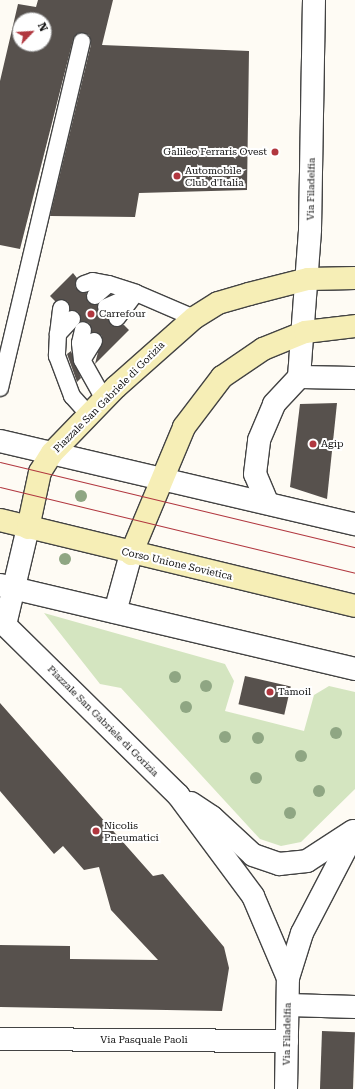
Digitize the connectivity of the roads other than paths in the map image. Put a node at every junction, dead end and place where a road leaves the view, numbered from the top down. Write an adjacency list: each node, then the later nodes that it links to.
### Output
1 (314, 0): 4 (street, Via Filadelfia)
2 (82, 42): 16 (lane)
3 (355, 278): 4 (main road, Piazzale San Gabriele di Gorizia)
4 (308, 280): 10 (main road, Piazzale San Gabriele di Gorizia); 12 (street, Via Filadelfia)
5 (84, 284): 6 (lane)
6 (108, 284): 7 (lane); 7 (lane)
7 (136, 293): 9 (lane); 10 (lane)
8 (66, 313): 18 (lane)
9 (117, 318)
10 (194, 318): 17 (main road, Piazzale San Gabriele di Gorizia)
11 (355, 326): 12 (main road)
12 (305, 332): 14 (street, Via Filadelfia); 21 (main road)
13 (89, 336): 17 (lane)
14 (299, 377): 15 (street); 22 (street)
15 (355, 378)
16 (0, 388)
17 (104, 399): 18 (main road, Piazzale San Gabriele di Gorizia)
18 (89, 415): 20 (main road, Piazzale San Gabriele di Gorizia)
19 (0, 441): 20 (street)
20 (52, 453): 21 (street); 25 (main road, Piazzale San Gabriele di Gorizia)
21 (160, 479): 22 (street); 26 (main road)
22 (267, 502): 24 (street)
23 (0, 520): 25 (main road, Corso Unione Sovietica)
24 (355, 524)
25 (28, 528): 26 (main road, Corso Unione Sovietica); 27 (street, Piazzale San Gabriele di Gorizia)
26 (130, 554): 28 (main road, Corso Unione Sovietica); 29 (street)
27 (7, 586): 29 (street); 30 (street, Piazzale San Gabriele di Gorizia)
28 (355, 606)
29 (115, 612): 31 (street)
30 (3, 627): 32 (street, Piazzale San Gabriele di Gorizia)
31 (355, 669)
32 (178, 794): 33 (street, Piazzale San Gabriele di Gorizia); 34 (street, Piazzale San Gabriele di Gorizia)
33 (355, 830): 34 (street, Piazzale San Gabriele di Gorizia)
34 (288, 978): 35 (street, Via Filadelfia)
35 (288, 1005): 36 (street); 38 (street, Via Filadelfia)
36 (355, 1007)
37 (0, 1039): 38 (street, Via Pasquale Paoli)
38 (287, 1040): 39 (street, Via Filadelfia)
39 (286, 1089)

